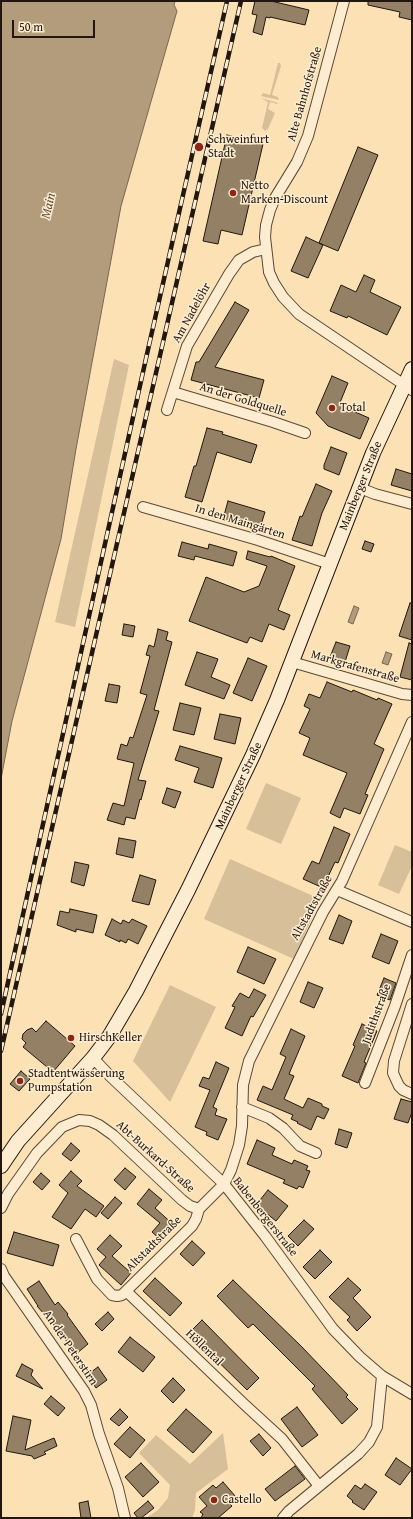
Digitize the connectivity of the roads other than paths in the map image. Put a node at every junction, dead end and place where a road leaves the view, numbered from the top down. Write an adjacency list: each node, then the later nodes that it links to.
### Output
1 (344, 1): 2 (street, Alte Bahnhofstraße)
2 (266, 249): 4 (street, Alte Bahnhofstraße); 5 (street, Am Nadelöhr)
3 (412, 369): 4 (main road, Mainberger Straße)
4 (408, 387): 8 (main road, Mainberger Straße)
5 (173, 392): 6 (street, Am Nadelöhr); 7 (street, An der Goldquelle)
6 (167, 410)
7 (305, 433)
8 (360, 488): 9 (street); 11 (main road, Mainberger Straße)
9 (412, 504)
10 (143, 507): 11 (street, In den Maingärten)
11 (330, 564): 12 (main road, Mainberger Straße)
12 (292, 662): 13 (street, Markgrafenstraße); 19 (main road, Mainberger Straße)
13 (412, 694)
14 (412, 722): 15 (street, Altstadtstraße)
15 (337, 890): 16 (street); 22 (street, Altstadtstraße)
16 (412, 922)
17 (412, 955): 20 (street, Judithstraße)
18 (412, 1004): 21 (street)
19 (93, 1058): 24 (main road, Mainberger Straße); 25 (street, Babenbergerstraße)
20 (365, 1083)
21 (412, 1094)
22 (242, 1107): 23 (street); 25 (street, Altstadtstraße)
23 (316, 1152)
24 (1, 1166)
25 (224, 1184): 27 (street, Altstadtstraße); 31 (street, Babenbergerstraße)
26 (1, 1208): 27 (street, Abt-Burkard-Straße)
27 (200, 1210): 30 (street, Altstadtstraße)
28 (76, 1239): 30 (street)
29 (1, 1269): 34 (street, An der Peterstirn)
30 (126, 1290): 33 (street, Höllental)
31 (382, 1376): 32 (street, Babenbergerstraße); 33 (street)
32 (412, 1394)
33 (319, 1486): 35 (street)
34 (125, 1518)
35 (283, 1518)

